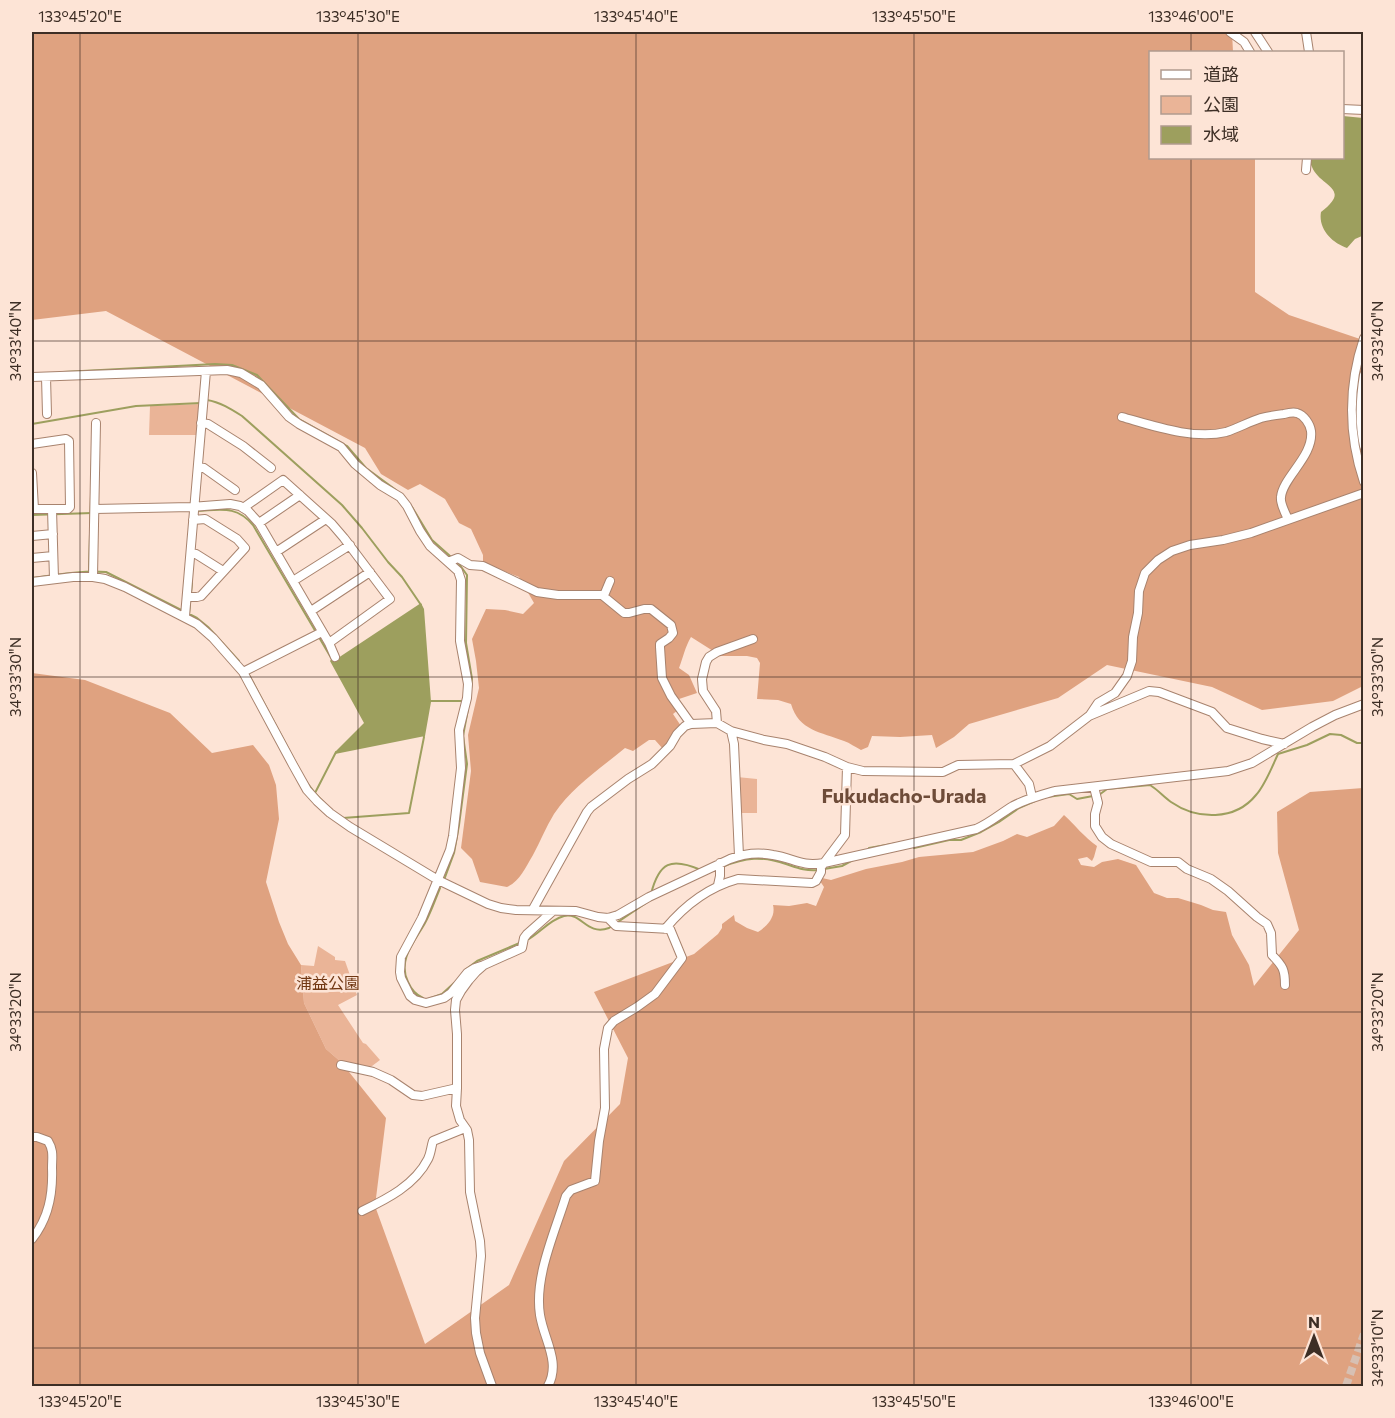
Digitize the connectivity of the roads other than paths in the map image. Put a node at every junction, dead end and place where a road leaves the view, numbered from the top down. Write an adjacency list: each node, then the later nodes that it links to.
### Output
1 (1230, 32): 4 (street)
2 (1255, 32): 5 (street)
3 (1306, 32): 6 (street)
4 (1249, 51)
5 (1267, 51)
6 (1309, 51)
7 (1344, 109): 8 (street)
8 (1364, 110)
9 (1307, 159): 10 (street)
10 (1306, 170)
11 (1364, 338): 25 (street)
12 (206, 371): 14 (street); 19 (street); 44 (street)
13 (1364, 375): 21 (street)
14 (46, 376): 15 (street); 16 (street)
15 (32, 377)
16 (47, 414)
17 (1122, 417): 35 (street)
18 (96, 423): 32 (street)
19 (203, 423): 22 (street); 23 (street)
20 (32, 444): 31 (street)
21 (1364, 446)
22 (200, 467): 26 (street); 33 (street)
23 (271, 468)
24 (32, 473): 30 (street)
25 (1364, 482)
26 (236, 490)
27 (1364, 493): 35 (street)
28 (300, 495): 29 (street); 34 (street); 36 (street)
29 (243, 508): 33 (street); 36 (street)
30 (33, 509): 31 (street)
31 (52, 512): 37 (street)
32 (95, 512): 33 (street); 47 (street)
33 (195, 512): 41 (street); 45 (street)
34 (326, 519): 39 (street); 40 (street)
35 (1288, 519): 62 (street)
36 (259, 523): 40 (street)
37 (53, 534): 38 (street); 42 (street)
38 (32, 536)
39 (350, 545): 46 (street); 49 (street)
40 (276, 552): 49 (street)
41 (193, 553): 45 (street); 53 (street)
42 (53, 556): 43 (street); 48 (street)
43 (32, 558)
44 (448, 562): 52 (street); 74 (street)
45 (223, 571): 53 (street)
46 (370, 572): 54 (street); 58 (street)
47 (93, 573): 48 (street); 55 (street)
48 (54, 576): 50 (street)
49 (293, 581): 54 (street)
50 (32, 582)
51 (610, 582): 52 (street)
52 (602, 595): 64 (street)
53 (189, 597): 55 (street)
54 (311, 611): 56 (street)
55 (185, 613): 60 (street)
56 (318, 634): 58 (street); 60 (street)
57 (753, 639): 63 (street)
58 (329, 642): 59 (street)
59 (335, 657)
60 (243, 672): 74 (street)
61 (1364, 704): 66 (street)
62 (1089, 716): 66 (street); 67 (street)
63 (717, 723): 64 (street); 65 (street)
64 (691, 724): 76 (street)
65 (731, 731): 68 (street); 71 (street)
66 (1284, 744): 69 (street)
67 (1014, 764): 68 (street); 70 (street)
68 (847, 767): 73 (street)
69 (1095, 792): 70 (street); 81 (street)
70 (1032, 797): 73 (street)
71 (739, 856): 72 (street); 73 (street)
72 (720, 867): 75 (street); 78 (street)
73 (822, 867): 75 (street)
74 (438, 880): 76 (street); 80 (street)
75 (718, 885): 79 (street)
76 (533, 909): 77 (street)
77 (554, 911): 78 (street); 80 (street)
78 (612, 922): 79 (street)
79 (665, 929): 89 (street)
80 (484, 965): 83 (street)
81 (1285, 985)
82 (341, 1065): 83 (street)
83 (457, 1088): 84 (street)
84 (465, 1128): 86 (street); 88 (street)
85 (32, 1137): 87 (street)
86 (362, 1211)
87 (32, 1239)
88 (492, 1386)
89 (548, 1386)

